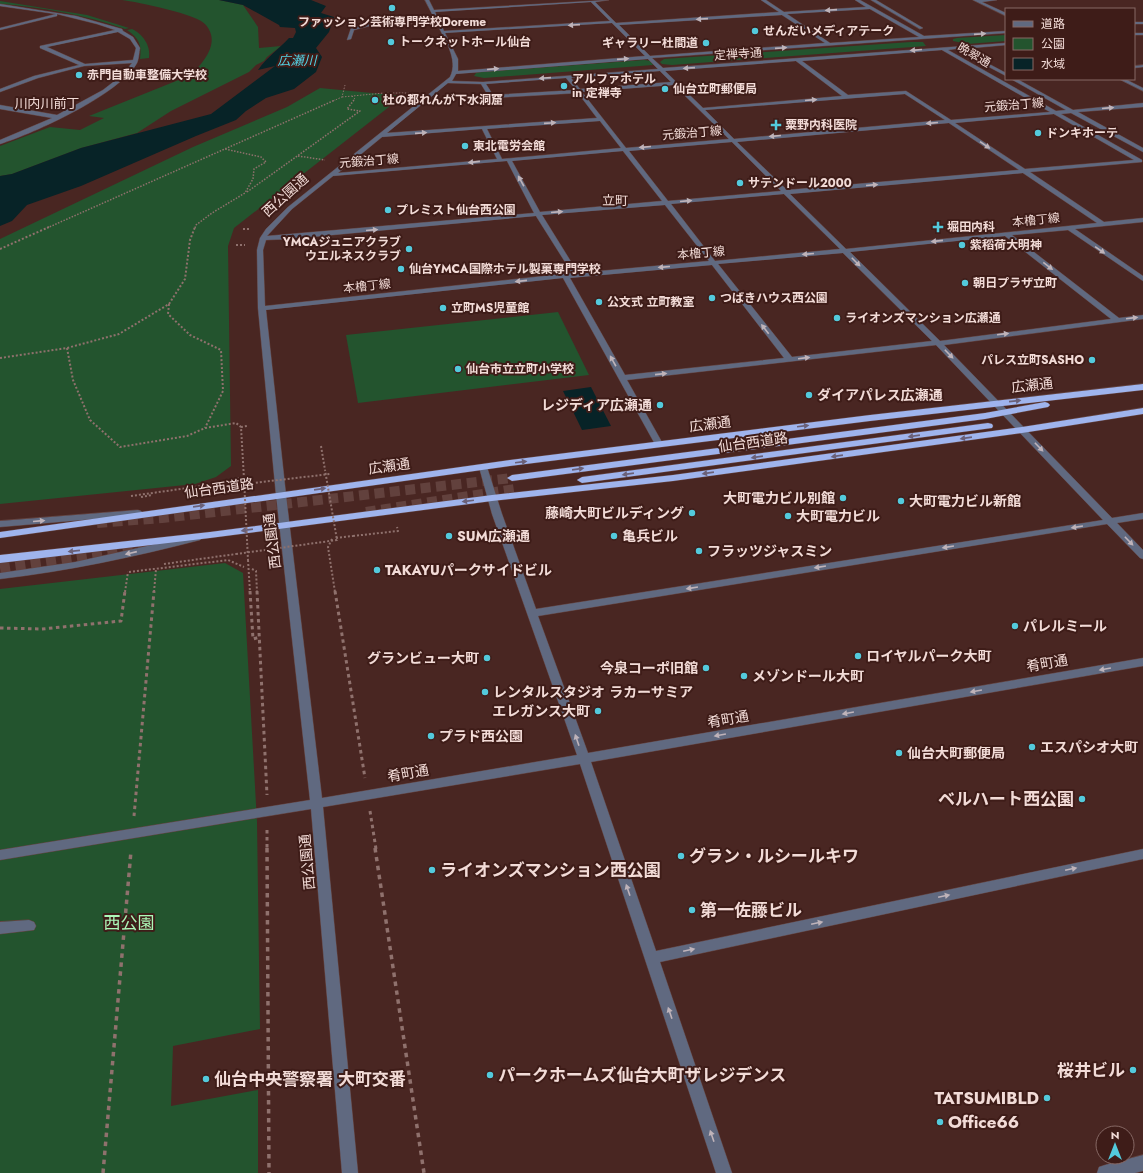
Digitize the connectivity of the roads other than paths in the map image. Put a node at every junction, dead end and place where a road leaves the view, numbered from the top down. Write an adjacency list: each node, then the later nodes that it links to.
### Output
1 (427, 0): 11 (street)
2 (592, 0): 3 (street); 11 (street); 17 (street)
3 (607, 0)
4 (763, 0): 13 (street)
5 (857, 0): 10 (street, 晩翠通)
6 (873, 0): 20 (street)
7 (995, 0): 8 (street)
8 (976, 1): 14 (street)
9 (1, 6): 12 (street)
10 (870, 8): 13 (street, one-way to 13); 26 (street, 晩翠通)
11 (432, 11): 15 (street)
12 (60, 14): 19 (street); 21 (street)
13 (784, 14): 17 (street, one-way to 17); 29 (street)
14 (1005, 15)
15 (436, 19): 16 (street); 22 (street)
16 (413, 20)
17 (614, 23): 22 (street, one-way to 22); 32 (street)
18 (370, 25): 27 (street)
19 (0, 29)
20 (923, 29)
21 (122, 30): 34 (street); 35 (street)
22 (444, 32): 37 (street)
23 (1005, 32): 25 (street, 定禅寺通, one-way to 23)
24 (929, 33): 25 (street, 晩翠通)
25 (936, 37): 26 (street, 定禅寺通); 30 (street, 晩翠通)
26 (924, 38): 29 (street, 定禅寺通); 31 (street, 晩翠通)
27 (350, 39)
28 (1005, 44): 30 (street, 定禅寺通)
29 (830, 45): 32 (street, 定禅寺通, one-way to 29)
30 (955, 47): 31 (street, 定禅寺通); 38 (street, 晩翠通)
31 (943, 48): 33 (street, 定禅寺通, one-way to 33); 53 (street, 晩翠通)
32 (650, 57): 36 (street); 37 (street, 定禅寺通, one-way to 32)
33 (798, 60): 36 (street, 定禅寺通, one-way to 36); 48 (street)
34 (136, 61): 35 (street); 54 (street)
35 (84, 65): 46 (street)
36 (663, 70): 39 (street, 定禅寺通); 44 (street)
37 (455, 73): 42 (street, 西公園通)
38 (1005, 74)
39 (568, 76): 43 (street, 定禅寺通, one-way to 43); 47 (street)
40 (1015, 80): 52 (street)
41 (1123, 80): 45 (street)
42 (448, 82): 43 (street, 定禅寺通); 58 (street, 西公園通)
43 (483, 83): 47 (street)
44 (676, 83): 47 (street); 51 (street)
45 (1143, 90)
46 (0, 91)
47 (580, 91): 55 (street)
48 (847, 97): 51 (street, one-way to 48); 56 (street)
49 (1143, 105): 52 (street, one-way to 49)
50 (0, 107): 54 (street)
51 (703, 109): 59 (street)
52 (1072, 111): 53 (street, 元鍛治丁線); 62 (street)
53 (1055, 113): 56 (street, 元鍛治丁線); 65 (street, 晩翠通)
54 (58, 117): 60 (street)
55 (602, 119): 57 (street, one-way to 55); 61 (street)
56 (950, 122): 59 (street, 元鍛治丁線, one-way to 59); 66 (street, one-way to 66)
57 (484, 128): 58 (street, one-way to 57); 64 (street)
58 (382, 135): 67 (street, 西公園通)
59 (733, 140): 61 (street, 元鍛治丁線, one-way to 61); 68 (street)
60 (0, 142)
61 (624, 149): 63 (street, 元鍛治丁線); 69 (street)
62 (1143, 150)
63 (508, 159): 64 (street, 元鍛治丁線); 70 (street, one-way to 63)
64 (500, 160): 67 (street, 元鍛治丁線, one-way to 67)
65 (1141, 162): 66 (street)
66 (1023, 172): 68 (street, one-way to 66); 72 (street)
67 (330, 175): 75 (street, 西公園通)
68 (787, 192): 69 (street, one-way to 68); 76 (street)
69 (666, 203): 70 (street, one-way to 69); 77 (street)
70 (538, 214): 75 (street, one-way to 70); 78 (street)
71 (1143, 220): 72 (street, 本櫓丁線)
72 (1103, 224): 73 (street, 本櫓丁線)
73 (1068, 227): 74 (street, 本櫓丁線); 80 (street, one-way to 80)
74 (1006, 234): 76 (street, 本櫓丁線, one-way to 76); 83 (street, one-way to 83)
75 (263, 238): 81 (street, 西公園通)
76 (844, 251): 77 (street, 本櫓丁線, one-way to 77); 84 (street, one-way to 84)
77 (714, 263): 78 (street, 本櫓丁線, one-way to 78); 85 (street, one-way to 77)
78 (576, 275): 79 (street, 本櫓丁線)
79 (566, 277): 81 (street, 本櫓丁線, one-way to 81); 86 (street, one-way to 79)
80 (1143, 279)
81 (262, 308): 97 (street, 西公園通)
82 (1143, 317): 83 (street, one-way to 82)
83 (1117, 320): 84 (street, one-way to 83)
84 (938, 343): 85 (street, one-way to 84); 89 (street, one-way to 89)
85 (790, 360): 86 (street, one-way to 85)
86 (622, 378): 93 (street)
87 (1143, 387): 88 (highway, 広瀬通)
88 (1126, 389): 89 (highway, 広瀬通, one-way to 88); 91 (highway, 仙台西道路)
89 (997, 403): 91 (street); 93 (highway, 広瀬通, one-way to 89)
90 (1143, 411): 92 (highway)
91 (1006, 412): 92 (street); 95 (highway, 仙台西道路, one-way to 91)
92 (1019, 426): 96 (highway, 仙台西道路, one-way to 96); 98 (highway, one-way to 98); 101 (street, one-way to 101)
93 (659, 444): 94 (highway, 広瀬通, one-way to 93)
94 (483, 467): 97 (highway, 広瀬通, one-way to 94); 98 (street)
95 (512, 478)
96 (516, 489)
97 (281, 495): 99 (highway, 仙台西道路, one-way to 97); 103 (street, 西公園通)
98 (492, 498): 103 (highway, one-way to 103); 109 (street)
99 (160, 512): 102 (street, one-way to 99); 104 (highway, 仙台西道路)
100 (1143, 516): 101 (street)
101 (1110, 522): 106 (street, one-way to 106); 109 (street, one-way to 109)
102 (0, 524)
103 (285, 524): 105 (highway, one-way to 105); 112 (street, 西公園通)
104 (0, 535)
105 (210, 535): 107 (highway, one-way to 107); 108 (street, one-way to 108)
106 (1143, 556)
107 (0, 559)
108 (0, 576)
109 (533, 613): 111 (street, one-way to 109)
110 (1143, 662): 111 (street, 肴町通, one-way to 111)
111 (584, 759): 112 (street, 肴町通); 117 (street, one-way to 111)
112 (317, 804): 114 (street, 肴町通); 119 (street, 西公園通)
113 (1143, 854): 117 (street, one-way to 113)
114 (0, 855)
115 (29, 926): 116 (street)
116 (0, 928)
117 (651, 958): 120 (street, one-way to 117)
118 (1143, 1163): 121 (street)
119 (350, 1173)
120 (724, 1173)
121 (1105, 1173)

